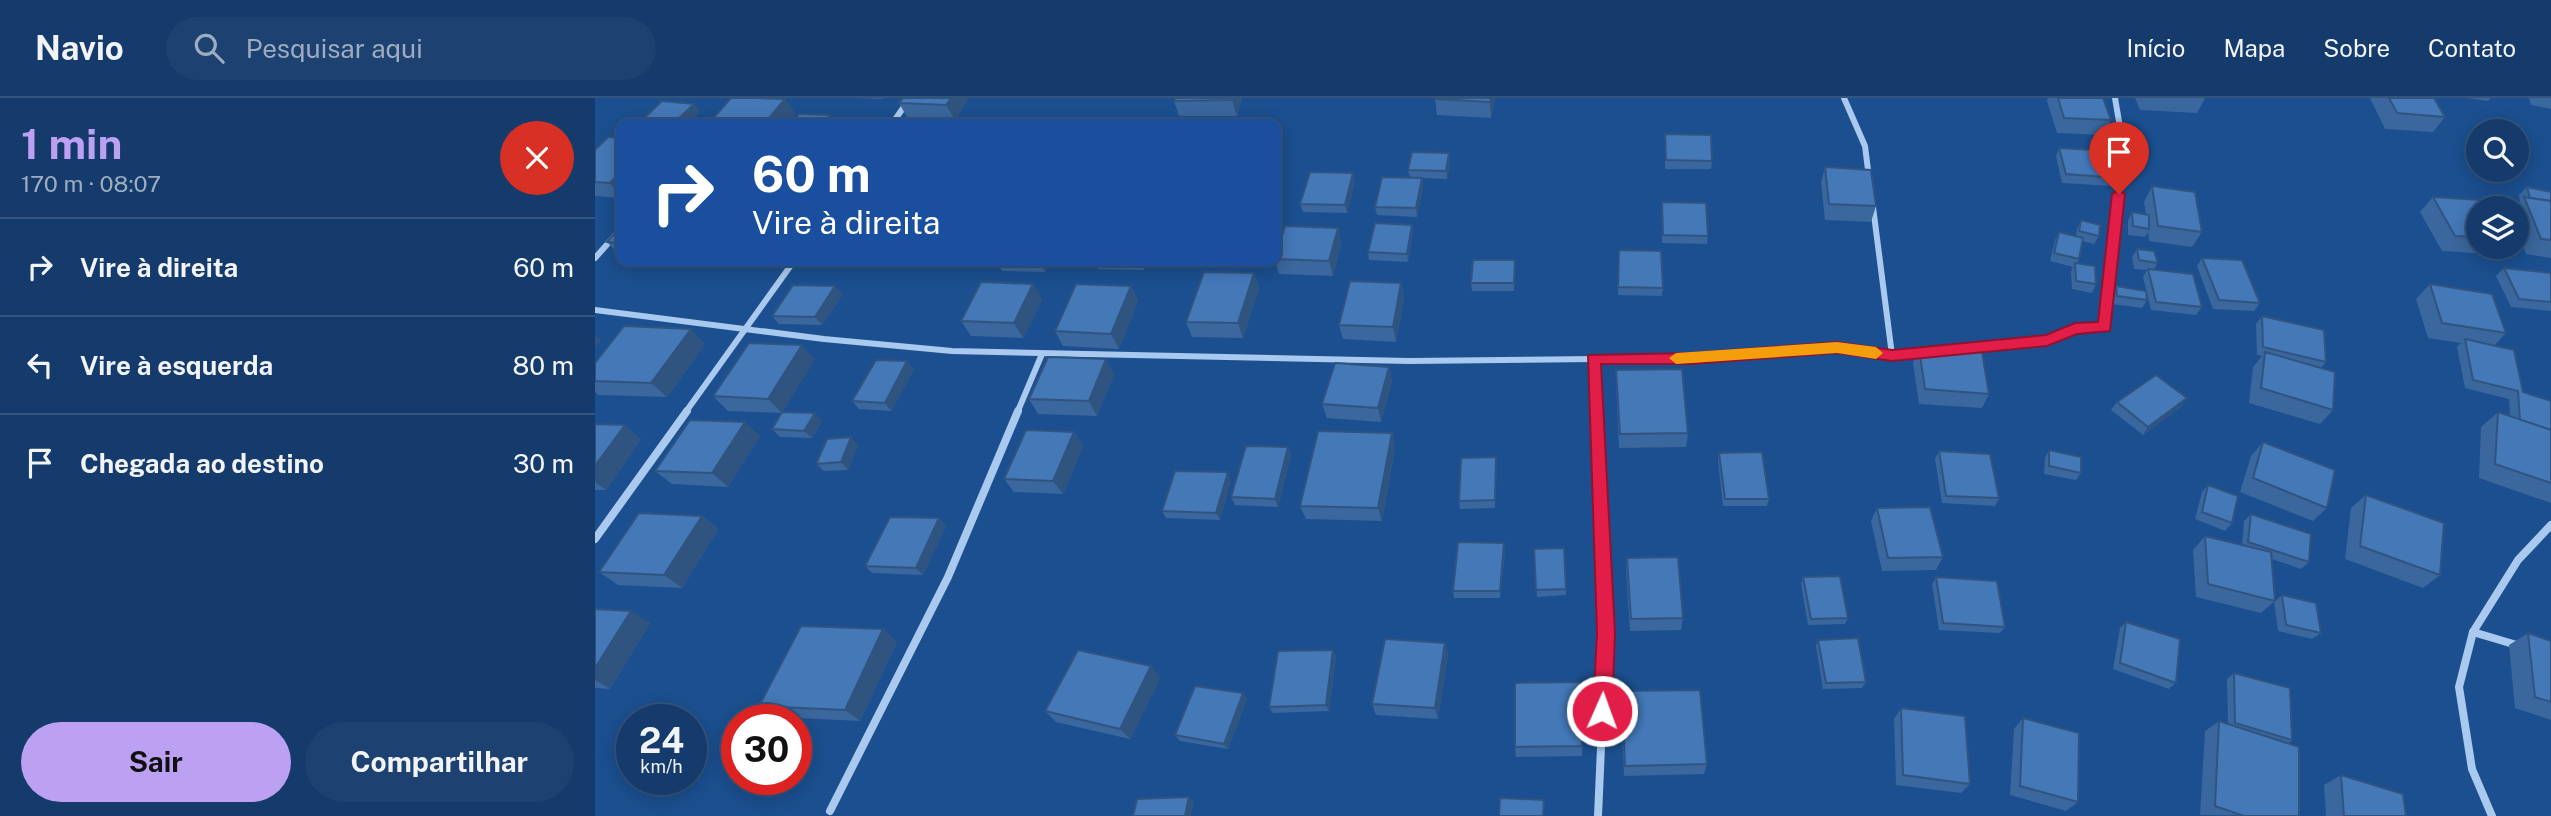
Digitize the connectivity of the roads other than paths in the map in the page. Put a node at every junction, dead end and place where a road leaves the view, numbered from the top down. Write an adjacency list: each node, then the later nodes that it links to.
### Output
1 (910, 98): 4 (street)
2 (1846, 98): 5 (street)
3 (2115, 98): 13 (street)
4 (895, 119)
5 (1870, 185)
6 (1872, 198): 13 (street)
7 (616, 235): 8 (street)
8 (595, 258)
9 (790, 266): 11 (street)
10 (595, 310): 11 (street)
11 (743, 329): 12 (street); 16 (street)
12 (1042, 354): 14 (street); 19 (street)
13 (1892, 355): 14 (street)
14 (1594, 359): 20 (street)
15 (2551, 525): 17 (street)
16 (595, 539)
17 (2473, 632): 18 (street); 21 (street)
18 (2525, 648)
19 (830, 811)
20 (1598, 816)
21 (2492, 816)

